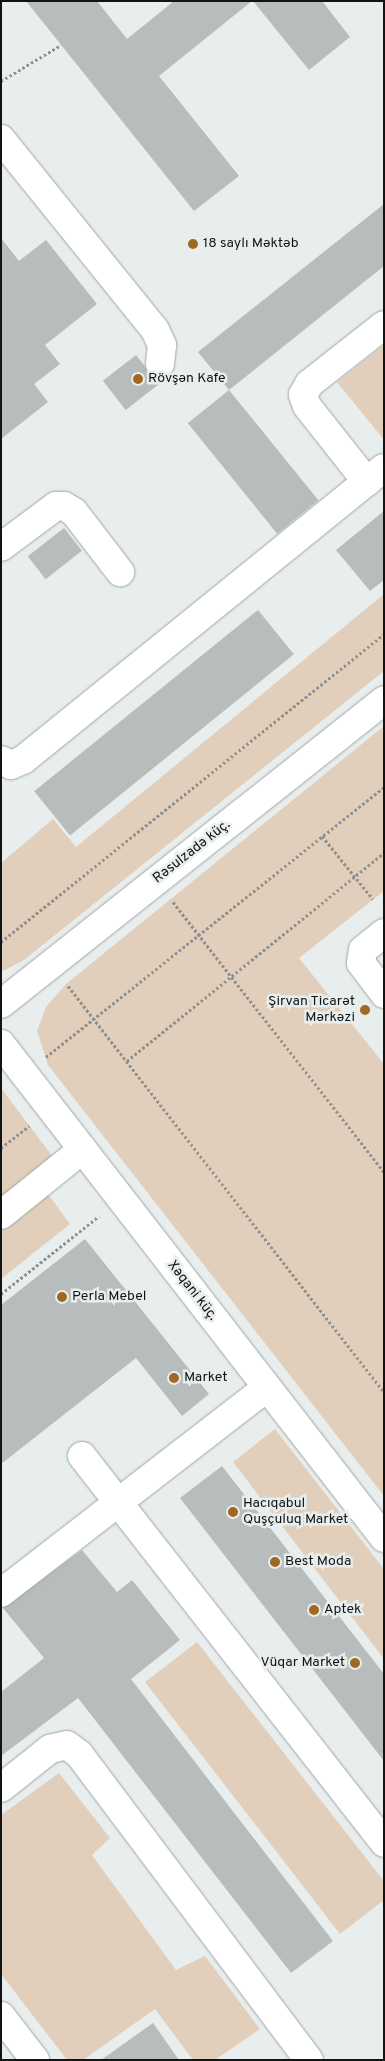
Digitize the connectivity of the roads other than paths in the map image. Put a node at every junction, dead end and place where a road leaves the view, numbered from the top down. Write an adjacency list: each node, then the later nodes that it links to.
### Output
1 (1, 139): 3 (street)
2 (384, 325): 4 (street)
3 (160, 364)
4 (375, 475): 8 (street)
5 (1, 548): 6 (street)
6 (120, 572)
7 (384, 700): 11 (street, Rəsulzadə küç.)
8 (1, 760)
9 (384, 933): 10 (street)
10 (384, 994)
11 (1, 1004)
12 (1, 1044): 13 (street, Xəqani küç.)
13 (83, 1149): 14 (street); 15 (street, Xəqani küç.)
14 (1, 1215)
15 (266, 1388): 17 (street); 18 (street, Xəqani küç.)
16 (82, 1456): 17 (street)
17 (119, 1503): 19 (street); 21 (street)
18 (384, 1538)
19 (1, 1593)
20 (1, 1788): 24 (street)
21 (384, 1843)
22 (1, 2016): 23 (street)
23 (35, 2060)
24 (308, 2060)

